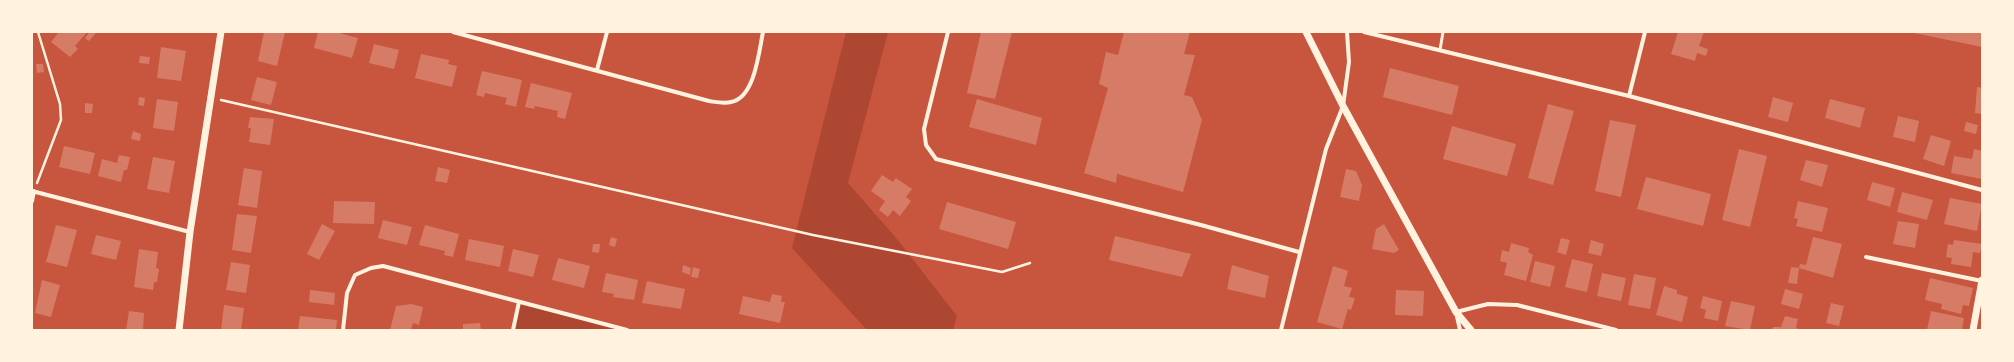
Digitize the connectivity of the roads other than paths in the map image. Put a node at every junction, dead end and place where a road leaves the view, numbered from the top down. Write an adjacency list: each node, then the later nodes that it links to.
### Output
1 (221, 32): 18 (street)
2 (453, 32): 12 (street)
3 (607, 32): 12 (street)
4 (763, 32): 12 (street)
5 (948, 32): 19 (street)
6 (1306, 32): 14 (street)
7 (1347, 32): 14 (street)
8 (1364, 32): 11 (street)
9 (1443, 32): 11 (lane)
10 (1645, 32): 13 (street)
11 (1440, 50): 13 (street)
12 (597, 70)
13 (1629, 96): 15 (street)
14 (1343, 106): 19 (street); 23 (street)
15 (1982, 190)
16 (33, 191): 17 (street); 18 (street)
17 (32, 201)
18 (190, 232): 25 (street)
19 (1299, 252): 29 (street)
20 (1866, 257): 21 (street)
21 (1982, 281): 33 (street)
22 (518, 302): 24 (street); 26 (street); 27 (street)
23 (1456, 312): 30 (street); 31 (street); 32 (street)
24 (621, 329): 28 (street)
25 (179, 330)
26 (343, 330)
27 (513, 330)
28 (627, 330)
29 (1281, 330)
30 (1460, 330)
31 (1471, 330)
32 (1616, 330)
33 (1973, 330)

